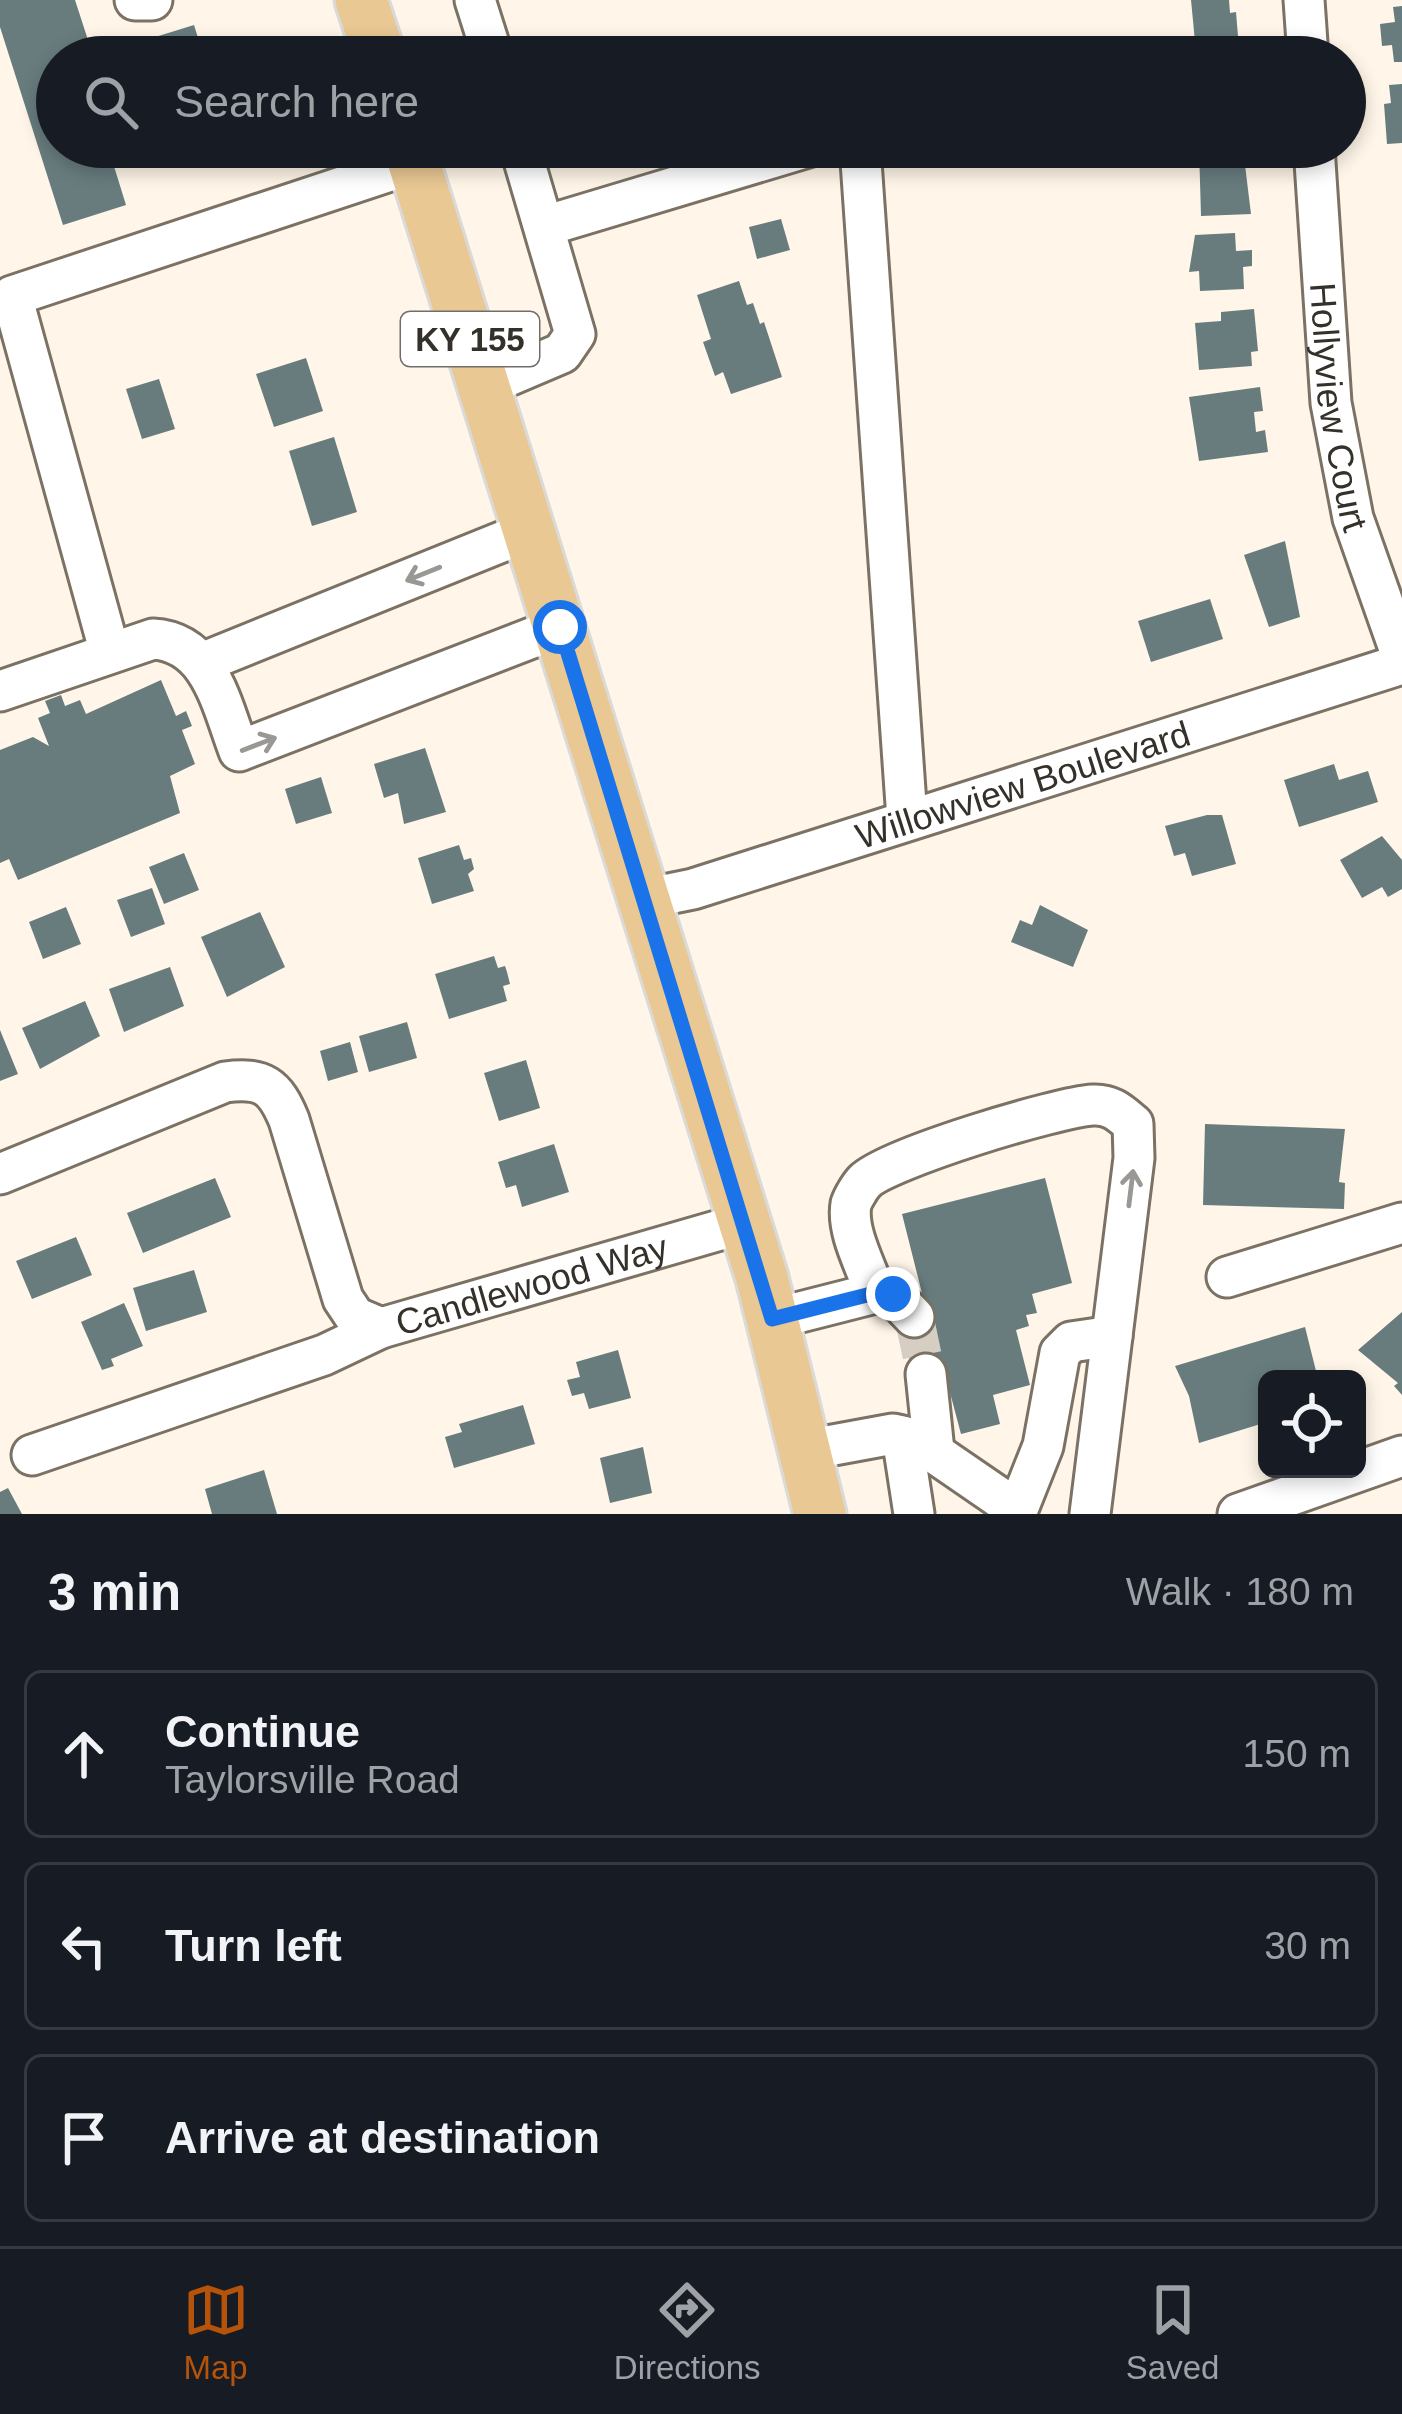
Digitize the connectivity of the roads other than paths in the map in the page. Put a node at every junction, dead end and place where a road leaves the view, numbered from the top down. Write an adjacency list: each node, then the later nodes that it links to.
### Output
1 (135, 0): 2 (street)
2 (152, 0)
3 (361, 0): 6 (main road)
4 (476, 0): 7 (street)
5 (1304, 0): 8 (street)
6 (373, 36)
7 (487, 36)
8 (1307, 36)
9 (374, 168): 16 (street)
10 (415, 168): 18 (main road, KY 155)
11 (526, 168): 15 (street)
12 (738, 168): 15 (street)
13 (862, 168): 25 (street)
14 (1315, 168): 22 (street, Hollyview Court)
15 (544, 226): 18 (street)
16 (6, 298): 17 (street)
17 (12, 346): 21 (street)
18 (485, 386): 19 (main road, KY 155)
19 (531, 530): 20 (main road, KY 155); 23 (street, one-way to 23)
20 (560, 627): 23 (street, one-way to 20); 26 (main road, KY 155)
21 (110, 653): 23 (street); 24 (street)
22 (1402, 660): 25 (street, Willowview Boulevard)
23 (204, 662)
24 (0, 691)
25 (908, 819): 26 (street, Willowview Boulevard)
26 (644, 899): 29 (main road, KY 155)
27 (0, 1174): 35 (street, Candlewood Way)
28 (1402, 1222): 30 (street)
29 (744, 1223): 33 (main road, KY 155); 35 (street, Candlewood Way)
30 (1227, 1277)
31 (875, 1293): 32 (street); 33 (street); 34 (street, one-way to 31)
32 (914, 1317)
33 (772, 1319): 38 (main road, KY 155)
34 (1114, 1320): 41 (street); 44 (street)
35 (381, 1328): 39 (street)
36 (926, 1374): 37 (street)
37 (918, 1443): 38 (street); 41 (street); 43 (street)
38 (806, 1450): 42 (main road, KY 155)
39 (32, 1454)
40 (1402, 1456): 45 (street)
41 (1016, 1512)
42 (820, 1514)
43 (914, 1514)
44 (1090, 1514)
45 (1238, 1514)

